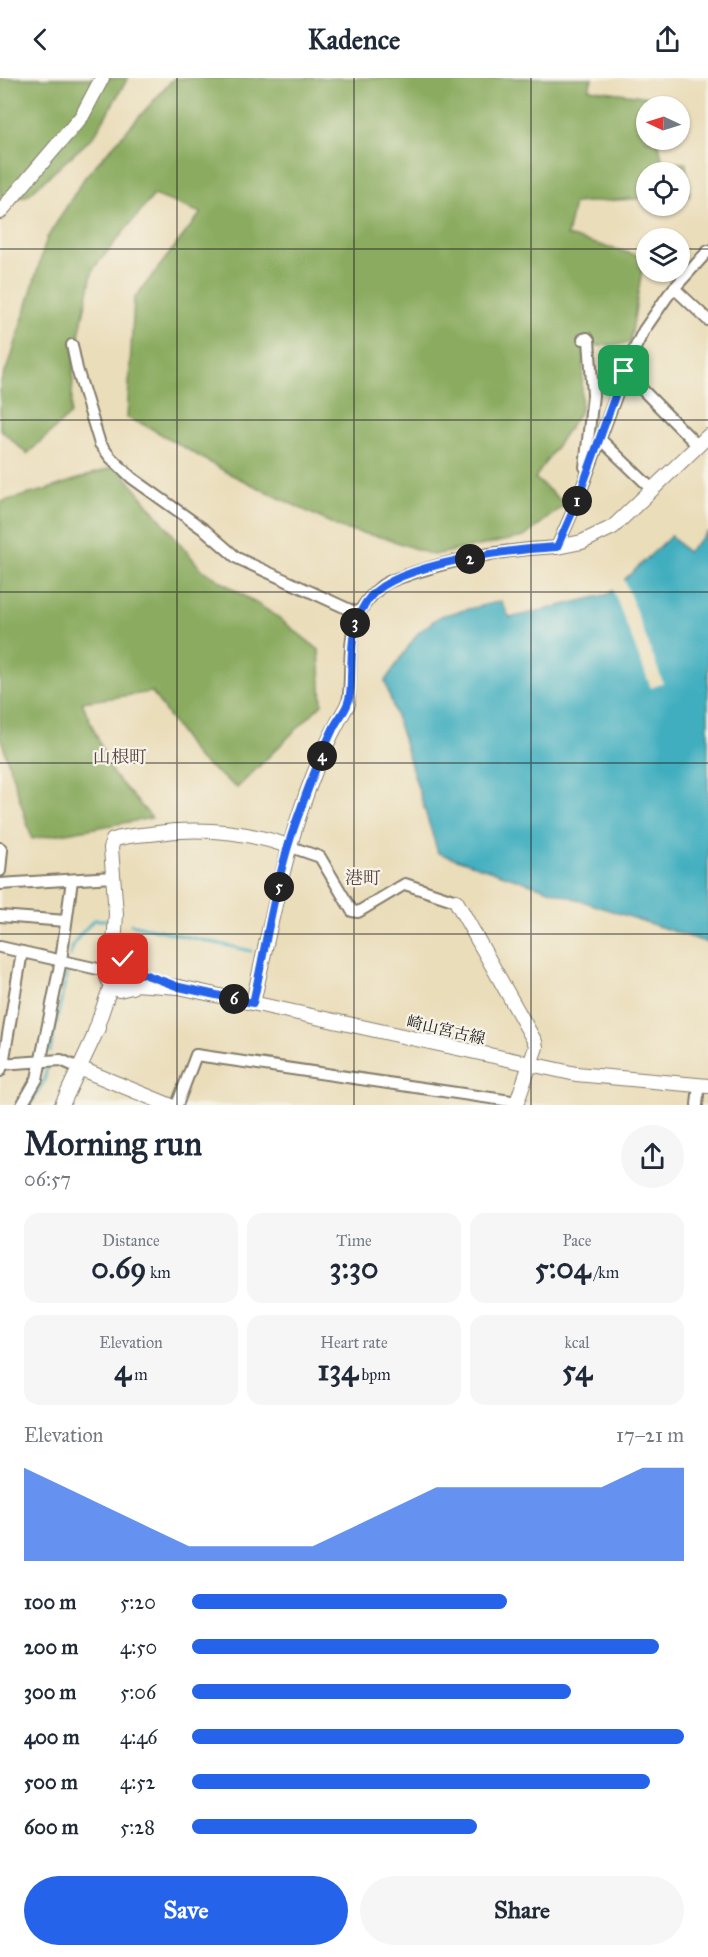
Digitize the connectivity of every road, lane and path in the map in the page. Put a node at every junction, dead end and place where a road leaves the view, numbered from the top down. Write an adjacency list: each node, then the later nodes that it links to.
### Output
1 (102, 78): 2 (street)
2 (0, 212)
3 (708, 251): 4 (street)
4 (674, 288): 5 (street); 8 (street)
5 (708, 320)
6 (583, 339): 12 (street)
7 (72, 345): 15 (street)
8 (624, 371): 10 (street); 11 (street)
9 (708, 436): 11 (street)
10 (600, 439): 12 (street); 13 (street)
11 (698, 446): 13 (street)
12 (583, 485): 14 (street)
13 (652, 489): 14 (street)
14 (557, 547): 15 (street)
15 (359, 614): 16 (street)
16 (348, 704): 17 (street)
17 (288, 846): 20 (street); 23 (street); 34 (street)
18 (0, 848): 19 (street)
19 (0, 871)
20 (113, 877): 21 (street); 24 (street)
21 (72, 880): 22 (street); 26 (street)
22 (0, 884)
23 (456, 901): 36 (street)
24 (116, 914): 30 (street); 31 (street)
25 (0, 916): 26 (street)
26 (66, 921): 29 (street)
27 (0, 947): 28 (street)
28 (22, 952): 29 (street); 37 (street)
29 (61, 960): 31 (street); 35 (street)
30 (132, 965): 31 (street); 32 (street); 33 (street, 崎山宮古線)
31 (110, 966): 32 (street)
32 (123, 986): 33 (street, 崎山宮古線); 38 (street)
33 (179, 987): 34 (street, 崎山宮古線)
34 (253, 1003): 36 (street, 崎山宮古線)
35 (41, 1062): 37 (street); 38 (street); 41 (street)
36 (530, 1065): 39 (street, 崎山宮古線); 40 (street)
37 (1, 1067)
38 (79, 1068): 42 (street); 43 (street)
39 (703, 1086): 45 (street)
40 (517, 1103): 44 (street)
41 (22, 1105)
42 (62, 1105)
43 (169, 1105)
44 (177, 1105)
45 (697, 1105)

